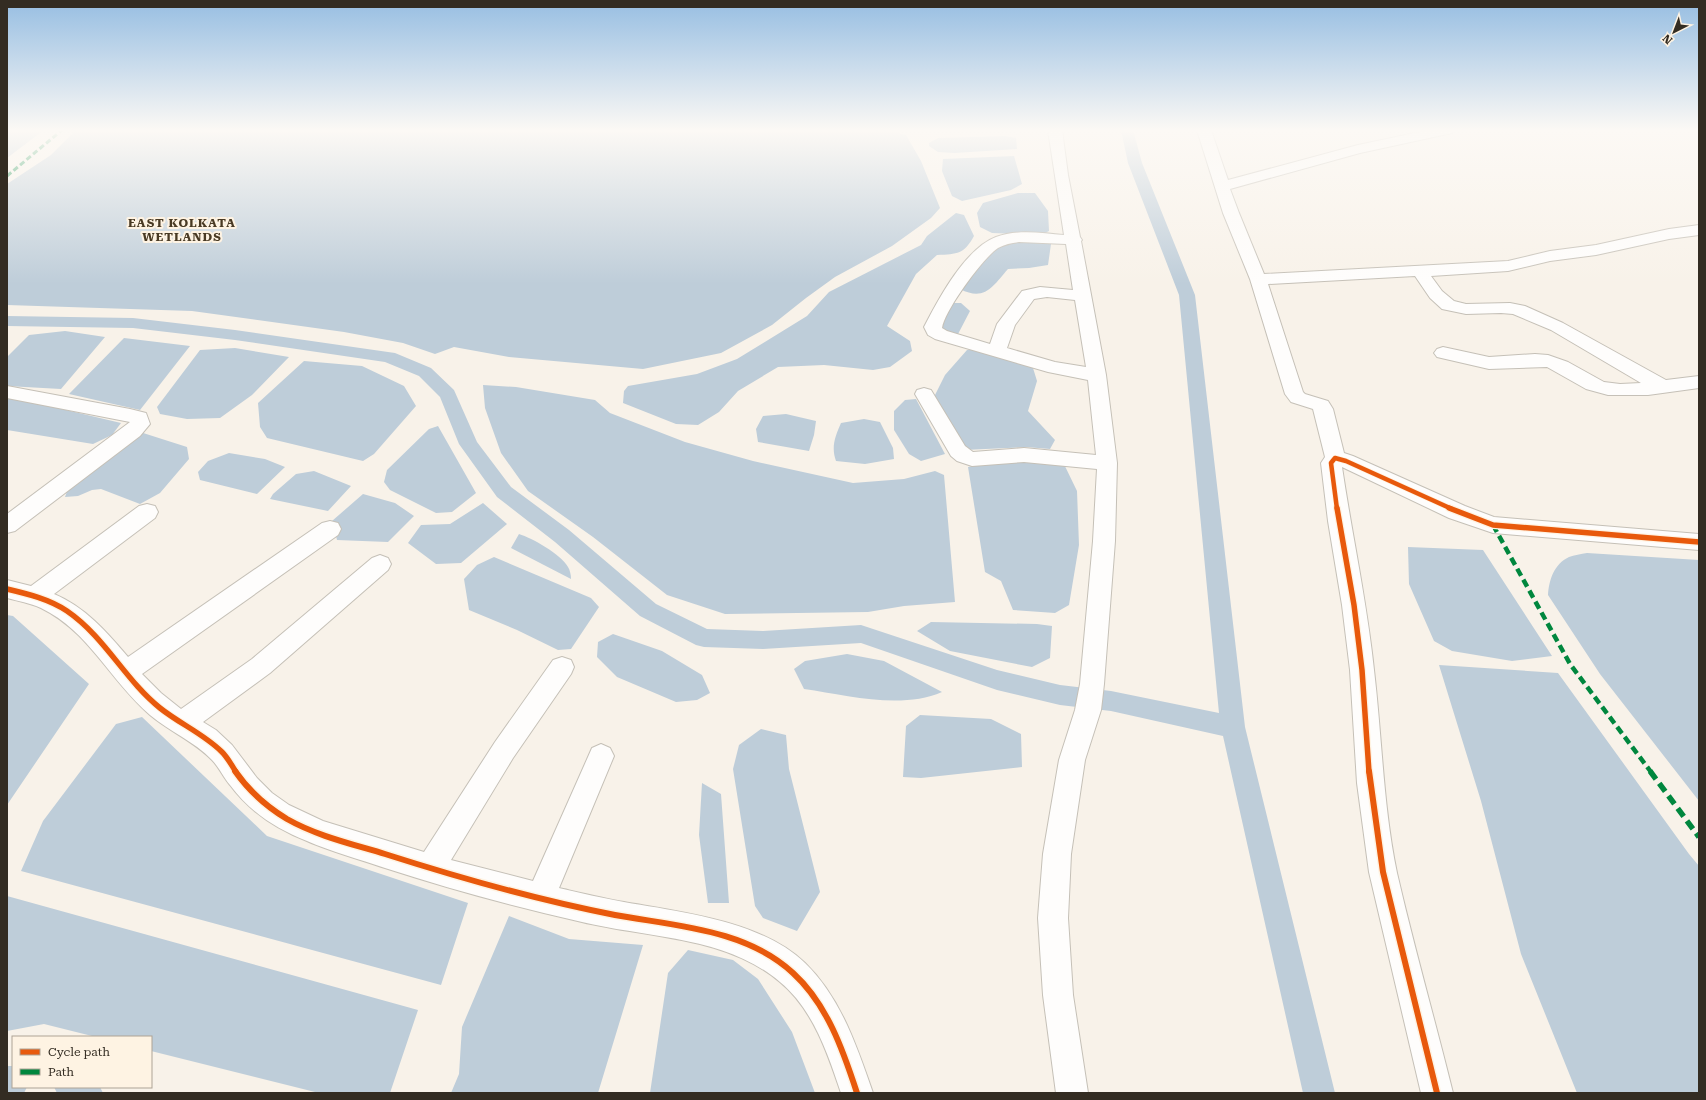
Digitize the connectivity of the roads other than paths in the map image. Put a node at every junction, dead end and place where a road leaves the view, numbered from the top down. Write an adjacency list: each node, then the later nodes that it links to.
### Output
1 (1062, 181): 6 (street)
2 (1221, 181): 4 (street)
3 (1240, 181): 4 (street)
4 (1223, 186): 8 (street)
5 (1699, 230): 7 (street)
6 (1074, 240): 9 (street); 10 (street)
7 (1419, 270): 8 (street); 14 (street)
8 (1258, 279): 17 (street)
9 (1083, 296): 10 (street); 12 (street)
10 (997, 350): 12 (street)
11 (1443, 353): 14 (street)
12 (1097, 375): 18 (street)
13 (1699, 382): 14 (street)
14 (1664, 387)
15 (7, 392): 20 (street)
16 (924, 394): 18 (street)
17 (1334, 458): 22 (street); 34 (street)
18 (1108, 463): 33 (street)
19 (147, 512): 25 (street)
20 (7, 525)
21 (330, 529): 27 (street)
22 (1699, 542)
23 (380, 564): 28 (street)
24 (7, 589): 25 (street)
25 (35, 596): 27 (street)
26 (562, 667): 30 (street)
27 (126, 672): 28 (street)
28 (182, 723): 30 (street)
29 (601, 756): 31 (street)
30 (430, 868): 31 (street)
31 (540, 898): 32 (street)
32 (857, 1093)
33 (1072, 1093)
34 (1437, 1093)

